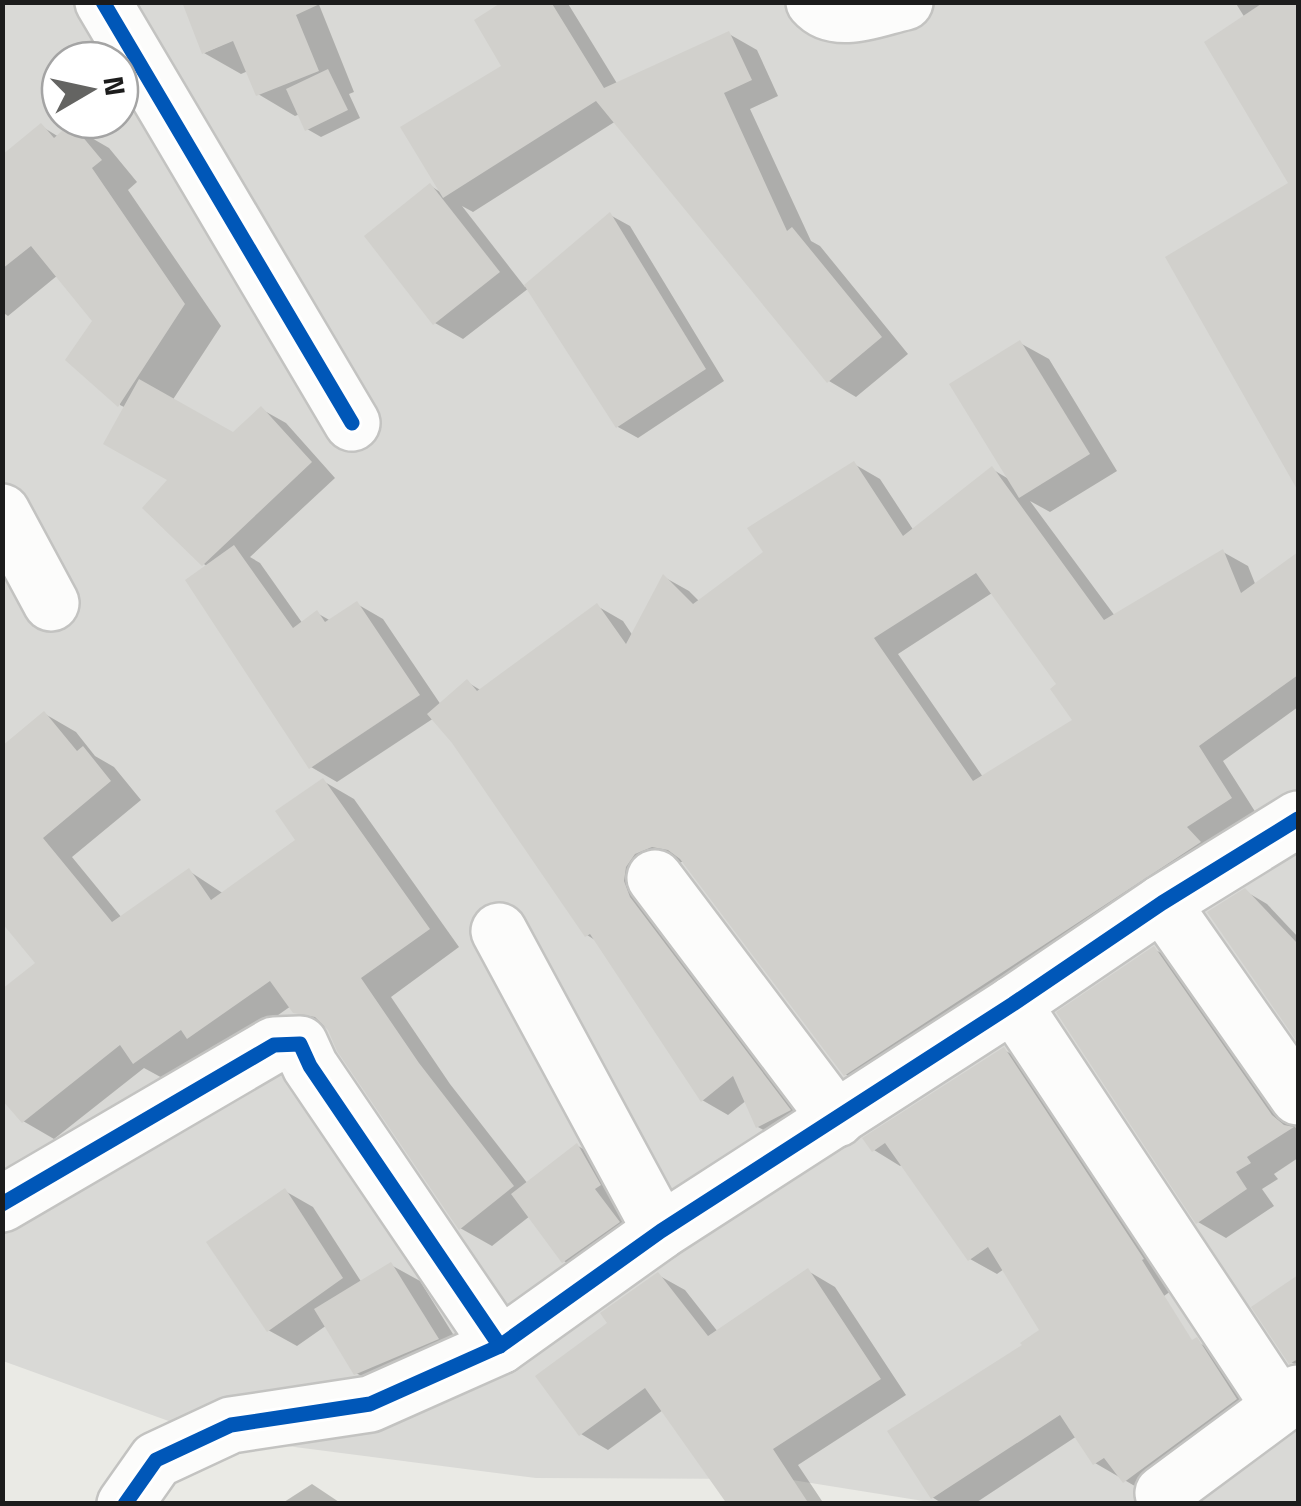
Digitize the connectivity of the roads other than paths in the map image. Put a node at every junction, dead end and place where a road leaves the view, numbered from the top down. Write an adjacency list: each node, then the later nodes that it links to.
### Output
1 (103, 2): 4 (street)
2 (814, 2): 3 (street)
3 (906, 2)
4 (352, 423)
5 (2, 512): 6 (street)
6 (51, 603)
7 (1298, 819): 9 (street)
8 (656, 878): 13 (street)
9 (1162, 903): 11 (street); 12 (street)
10 (499, 931): 15 (street)
11 (1013, 1004): 13 (street); 17 (street)
12 (1298, 1098)
13 (838, 1118): 15 (street)
14 (2, 1204): 16 (street)
15 (662, 1231): 16 (street)
16 (500, 1346): 19 (street)
17 (1288, 1399): 18 (street)
18 (1162, 1492)
19 (125, 1504)

